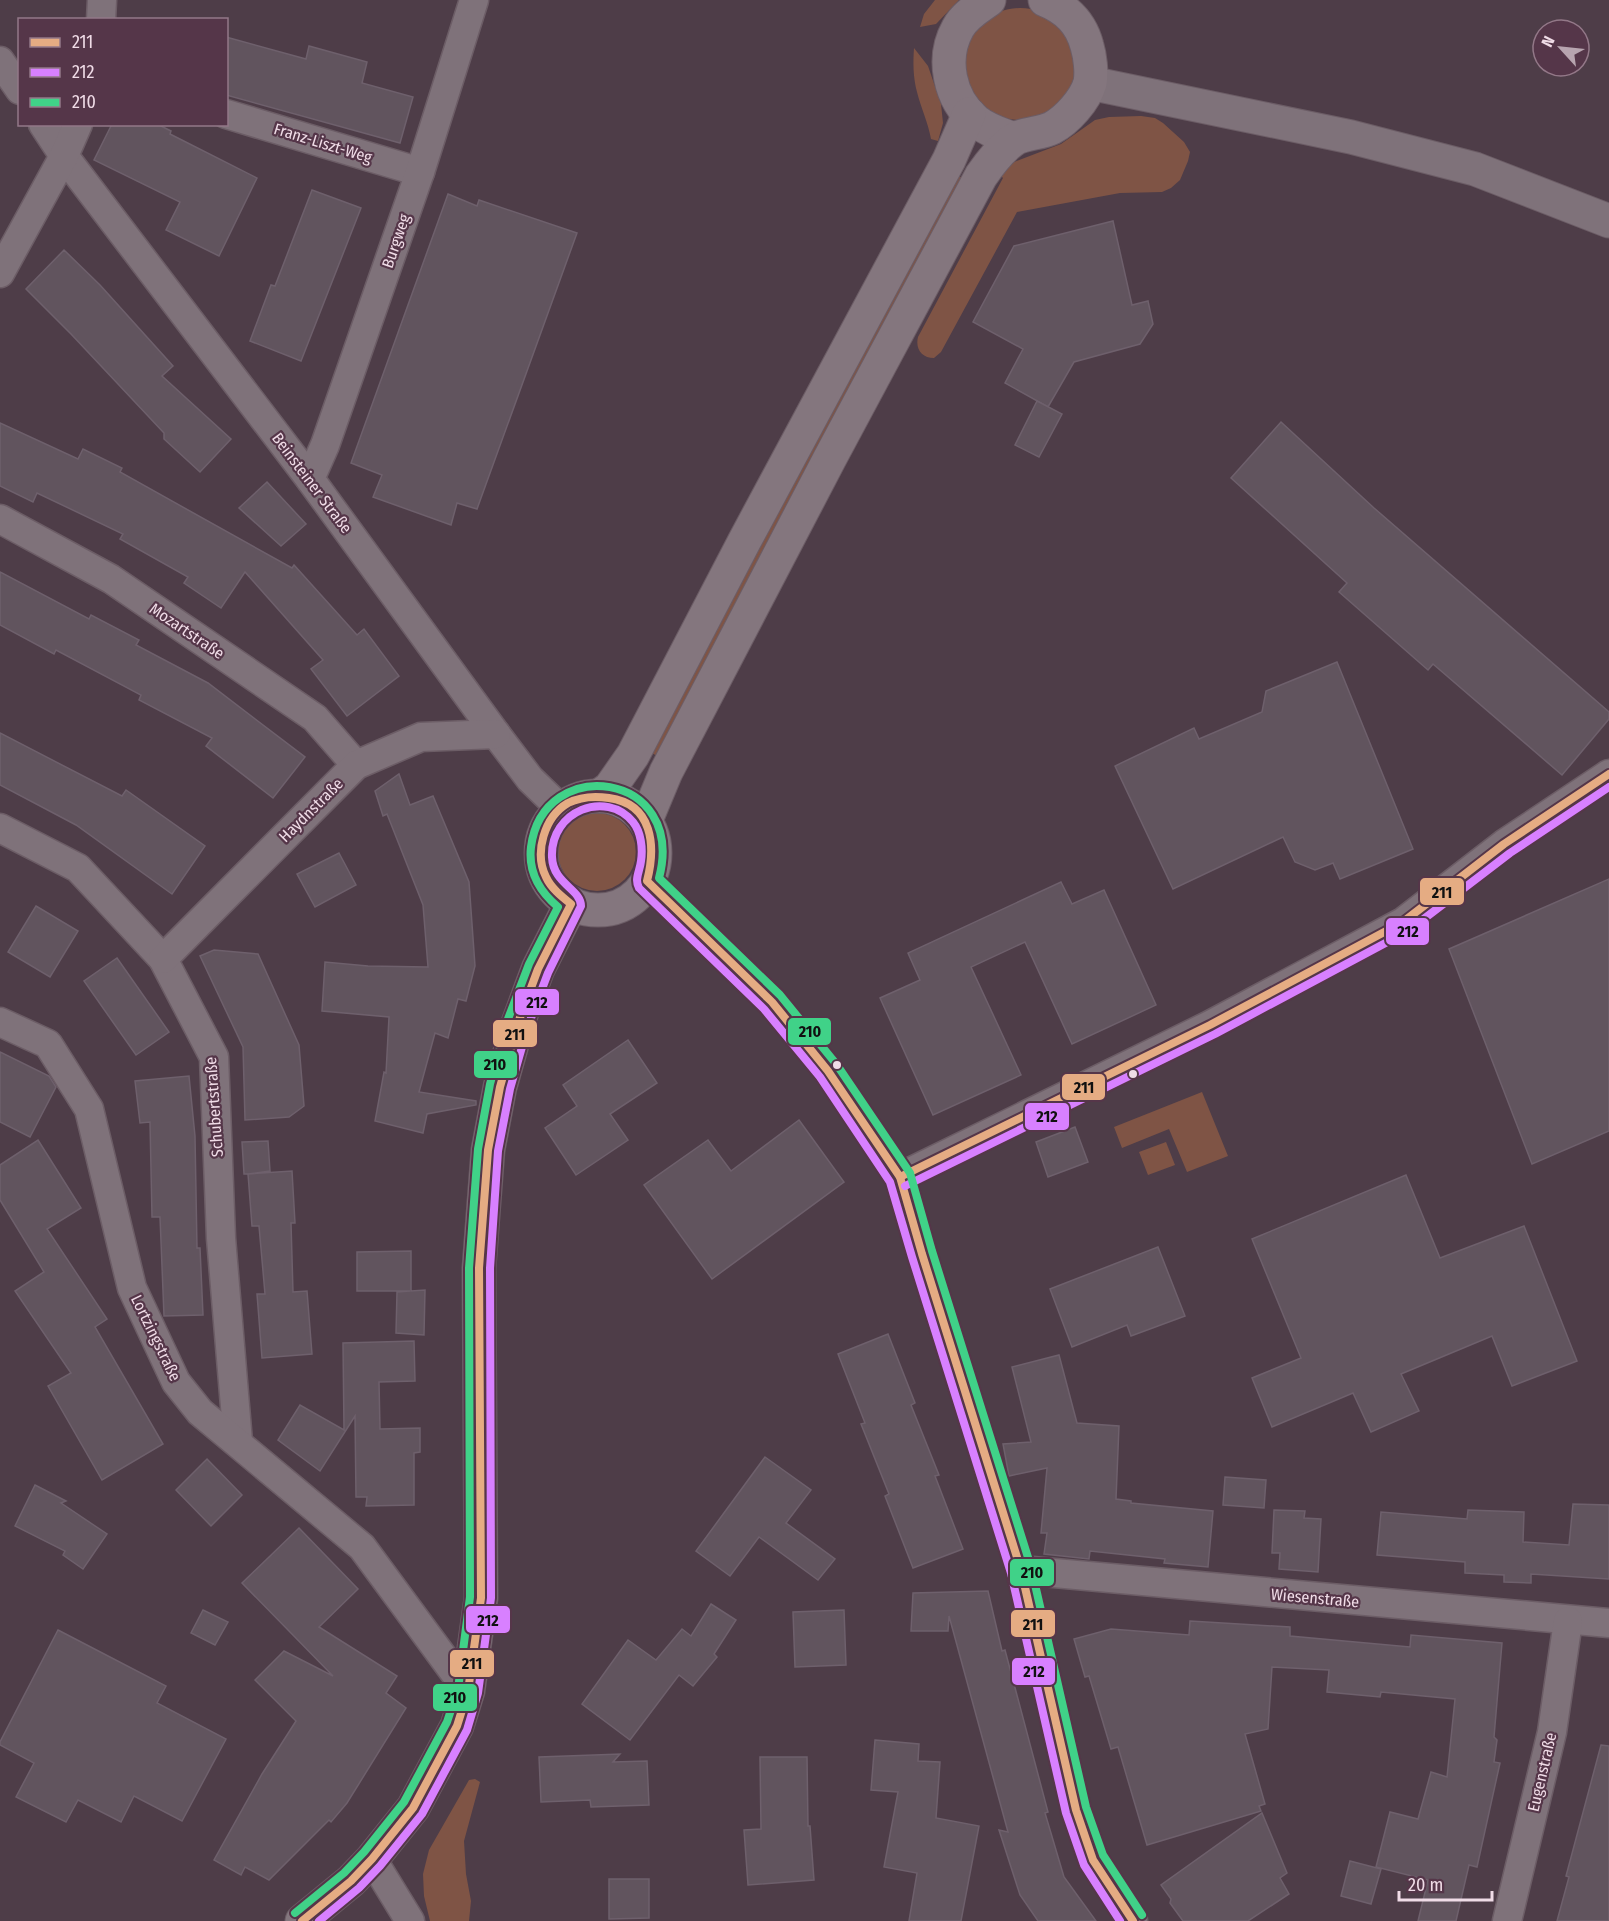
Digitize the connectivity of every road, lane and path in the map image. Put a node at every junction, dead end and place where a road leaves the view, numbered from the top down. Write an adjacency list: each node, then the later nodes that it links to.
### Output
1 (102, 0): 5 (street)
2 (474, 0): 15 (street, Burgweg)
3 (989, 0): 9 (main road)
4 (1053, 1): 7 (main road)
5 (101, 18)
6 (0, 61): 8 (street)
7 (1090, 83): 13 (main road); 16 (street)
8 (18, 87)
9 (969, 114): 13 (main road); 23 (main road)
10 (228, 115): 15 (street, Franz-Liszt-Weg)
11 (44, 126): 14 (street, Beinsteiner Straße)
12 (77, 126): 14 (street)
13 (1014, 139): 25 (main road)
14 (64, 156): 17 (street); 18 (street, Beinsteiner Straße)
15 (420, 171): 18 (street, Burgweg)
16 (1609, 221)
17 (0, 273)
18 (310, 479): 20 (street, Beinsteiner Straße)
19 (0, 519): 21 (street, Mozartstraße)
20 (496, 734): 21 (street, Haydnstraße); 24 (street, Beinsteiner Straße)
21 (356, 765): 29 (street, Haydnstraße)
22 (1609, 774): 31 (street)
23 (599, 796): 24 (main road); 25 (main road)
24 (561, 809): 28 (main road)
25 (646, 820): 27 (main road)
26 (0, 828): 29 (street, Schubertstraße)
27 (647, 881): 28 (main road); 31 (street)
28 (571, 904): 36 (main road)
29 (164, 959): 32 (street, Schubertstraße)
30 (0, 1022): 32 (street, Lortzingstraße)
31 (900, 1177): 33 (street)
32 (238, 1442): 36 (street, Lortzingstraße)
33 (1021, 1570): 34 (street, Wiesenstraße); 40 (street)
34 (1568, 1621): 35 (street, Wiesenstraße); 41 (street, Eugenstraße)
35 (1609, 1623)
36 (468, 1691): 37 (main road)
37 (372, 1859): 38 (main road); 39 (street)
38 (302, 1921)
39 (410, 1921)
40 (1133, 1921)
41 (1508, 1921)

